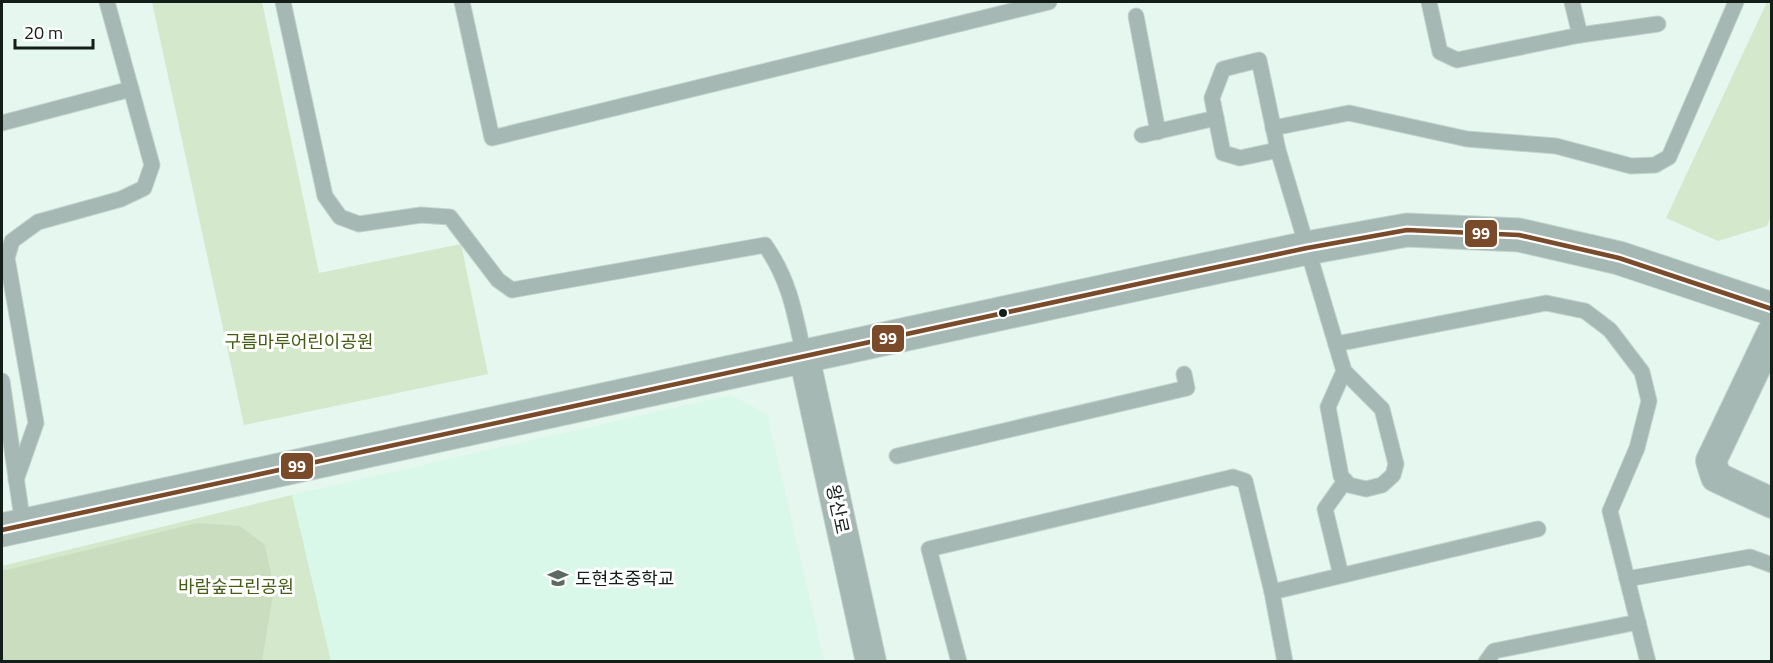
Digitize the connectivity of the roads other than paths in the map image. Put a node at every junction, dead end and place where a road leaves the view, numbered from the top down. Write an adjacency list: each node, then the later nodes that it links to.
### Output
1 (106, 2): 11 (lane)
2 (283, 2): 22 (lane)
3 (462, 2): 4 (lane)
4 (1049, 2)
5 (1428, 2): 10 (lane)
6 (1572, 2): 10 (lane)
7 (1736, 2): 14 (lane)
8 (1136, 16): 15 (lane)
9 (1658, 24): 10 (lane)
10 (1580, 35)
11 (131, 88): 13 (lane); 28 (lane)
12 (1216, 118): 14 (lane); 15 (lane); 17 (lane)
13 (2, 123)
14 (1274, 128): 17 (lane)
15 (1158, 132): 16 (lane)
16 (1143, 135)
17 (1278, 150): 18 (lane)
18 (1307, 248): 19 (street); 21 (lane); 22 (street)
19 (1772, 309)
20 (1772, 333): 30 (street)
21 (1336, 344): 23 (lane); 35 (lane)
22 (804, 356): 31 (street); 38 (street, 왕산로)
23 (1344, 371): 29 (lane); 29 (lane)
24 (1184, 374): 27 (lane)
25 (2, 381): 26 (lane)
26 (4, 412): 28 (lane)
27 (897, 456)
28 (16, 480): 31 (lane)
29 (1345, 481): 34 (lane)
30 (1772, 503)
31 (12, 528)
32 (1538, 529): 34 (lane)
33 (1772, 565): 35 (lane)
34 (1341, 576): 36 (lane)
35 (1627, 579): 37 (lane)
36 (1272, 592): 39 (lane); 40 (lane)
37 (1638, 622): 41 (lane); 42 (lane)
38 (871, 662)
39 (959, 662)
40 (1285, 662)
41 (1486, 662)
42 (1648, 662)

